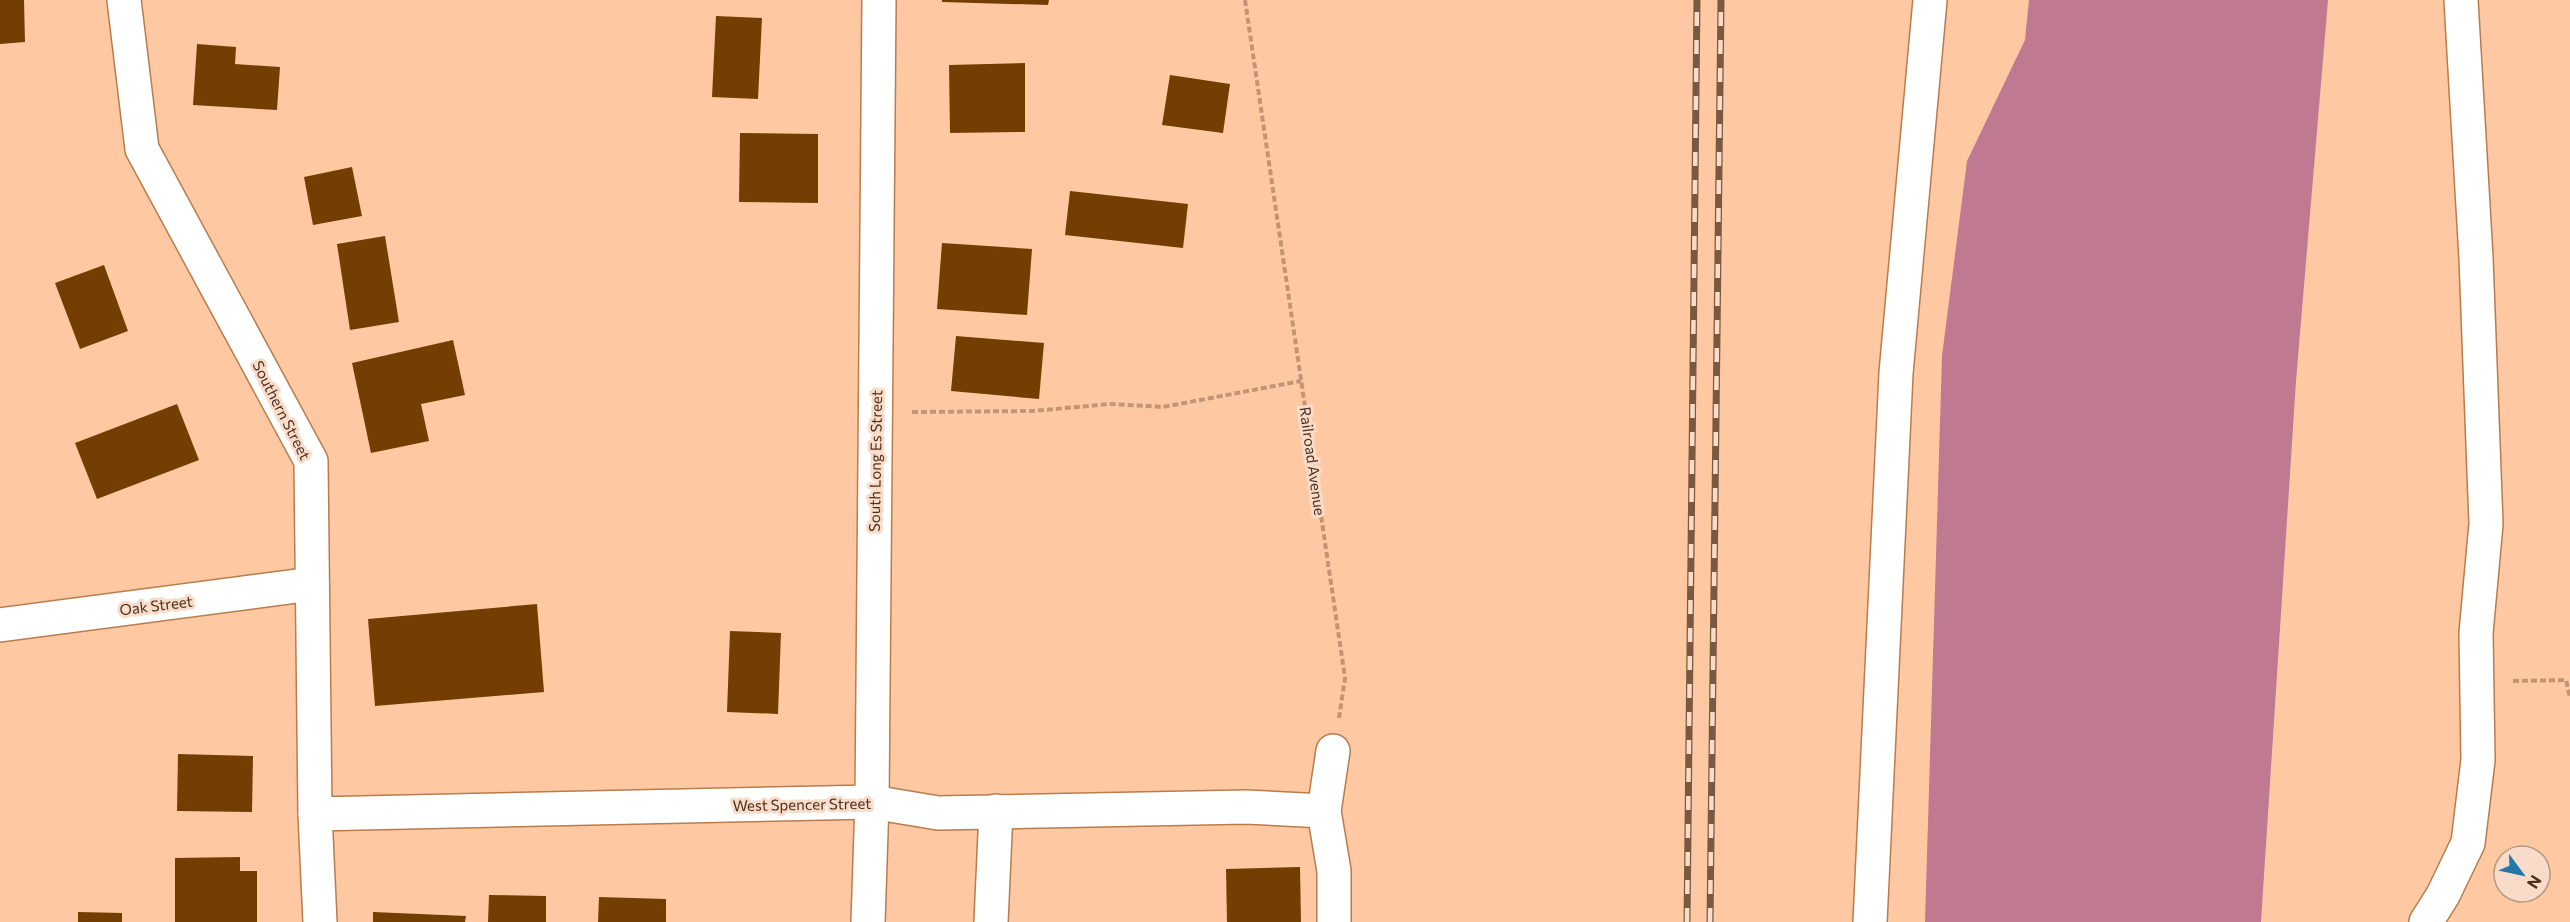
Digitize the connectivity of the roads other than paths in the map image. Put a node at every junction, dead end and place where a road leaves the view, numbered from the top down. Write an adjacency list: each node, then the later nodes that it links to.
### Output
1 (124, 0): 5 (street, Southern Street)
2 (879, 0): 8 (street, South Long Es Street)
3 (1930, 0): 16 (street)
4 (2461, 0): 17 (street)
5 (312, 584): 6 (street, Oak Street); 11 (street, Southern Street)
6 (0, 625)
7 (1334, 751): 9 (street)
8 (872, 802): 10 (street, West Spencer Street); 11 (street, West Spencer Street); 13 (street, South Long Es Street)
9 (1324, 811): 10 (street, West Spencer Street); 15 (street)
10 (996, 812): 14 (street)
11 (315, 814): 12 (street, Southern Street)
12 (320, 922)
13 (868, 922)
14 (991, 922)
15 (1334, 922)
16 (1870, 922)
17 (2426, 922)

